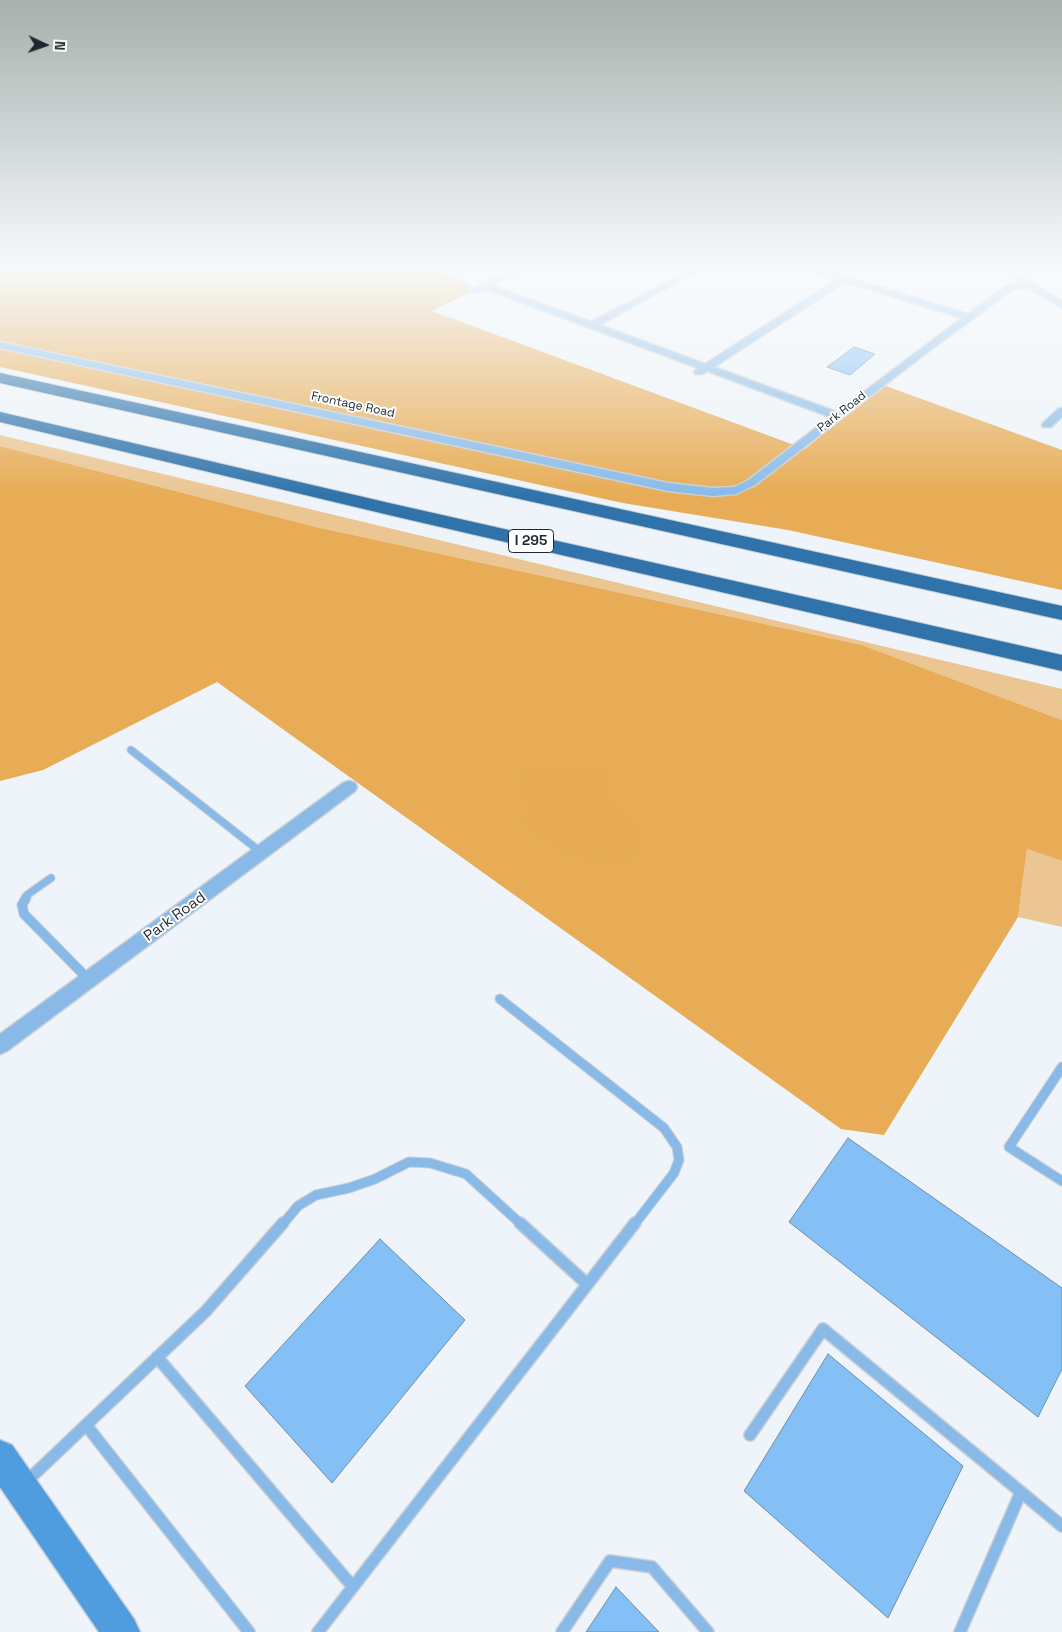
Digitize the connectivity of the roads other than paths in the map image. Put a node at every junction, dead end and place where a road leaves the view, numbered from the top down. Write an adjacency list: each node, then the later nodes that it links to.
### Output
1 (0, 344): 11 (street, Frontage Road)
2 (636, 344): 5 (street)
3 (742, 344): 5 (street)
4 (934, 344): 8 (street, Park Road)
5 (702, 370): 8 (street)
6 (0, 378): 12 (highway)
7 (1062, 410): 10 (street)
8 (838, 416): 11 (street, Park Road)
9 (0, 417): 13 (highway, I 295)
10 (1047, 425)
11 (701, 491)
12 (1062, 613)
13 (1062, 663)
14 (132, 750): 16 (lane)
15 (349, 786): 16 (street, Park Road)
16 (262, 853): 18 (street, Park Road)
17 (51, 878): 18 (lane)
18 (89, 980): 20 (street, Park Road)
19 (500, 999): 23 (lane)
20 (0, 1045)
21 (1062, 1068): 22 (lane)
22 (1062, 1182)
23 (587, 1284): 24 (lane); 31 (lane)
24 (157, 1357): 25 (lane); 31 (lane)
25 (86, 1425): 28 (lane); 33 (lane)
26 (750, 1434): 29 (lane)
27 (0, 1457): 28 (street)
28 (21, 1487): 32 (street)
29 (1021, 1492): 30 (lane); 37 (lane)
30 (1062, 1526)
31 (353, 1587): 34 (lane)
32 (121, 1632)
33 (249, 1632)
34 (318, 1632)
35 (562, 1632): 36 (lane)
36 (708, 1632)
37 (960, 1632)

